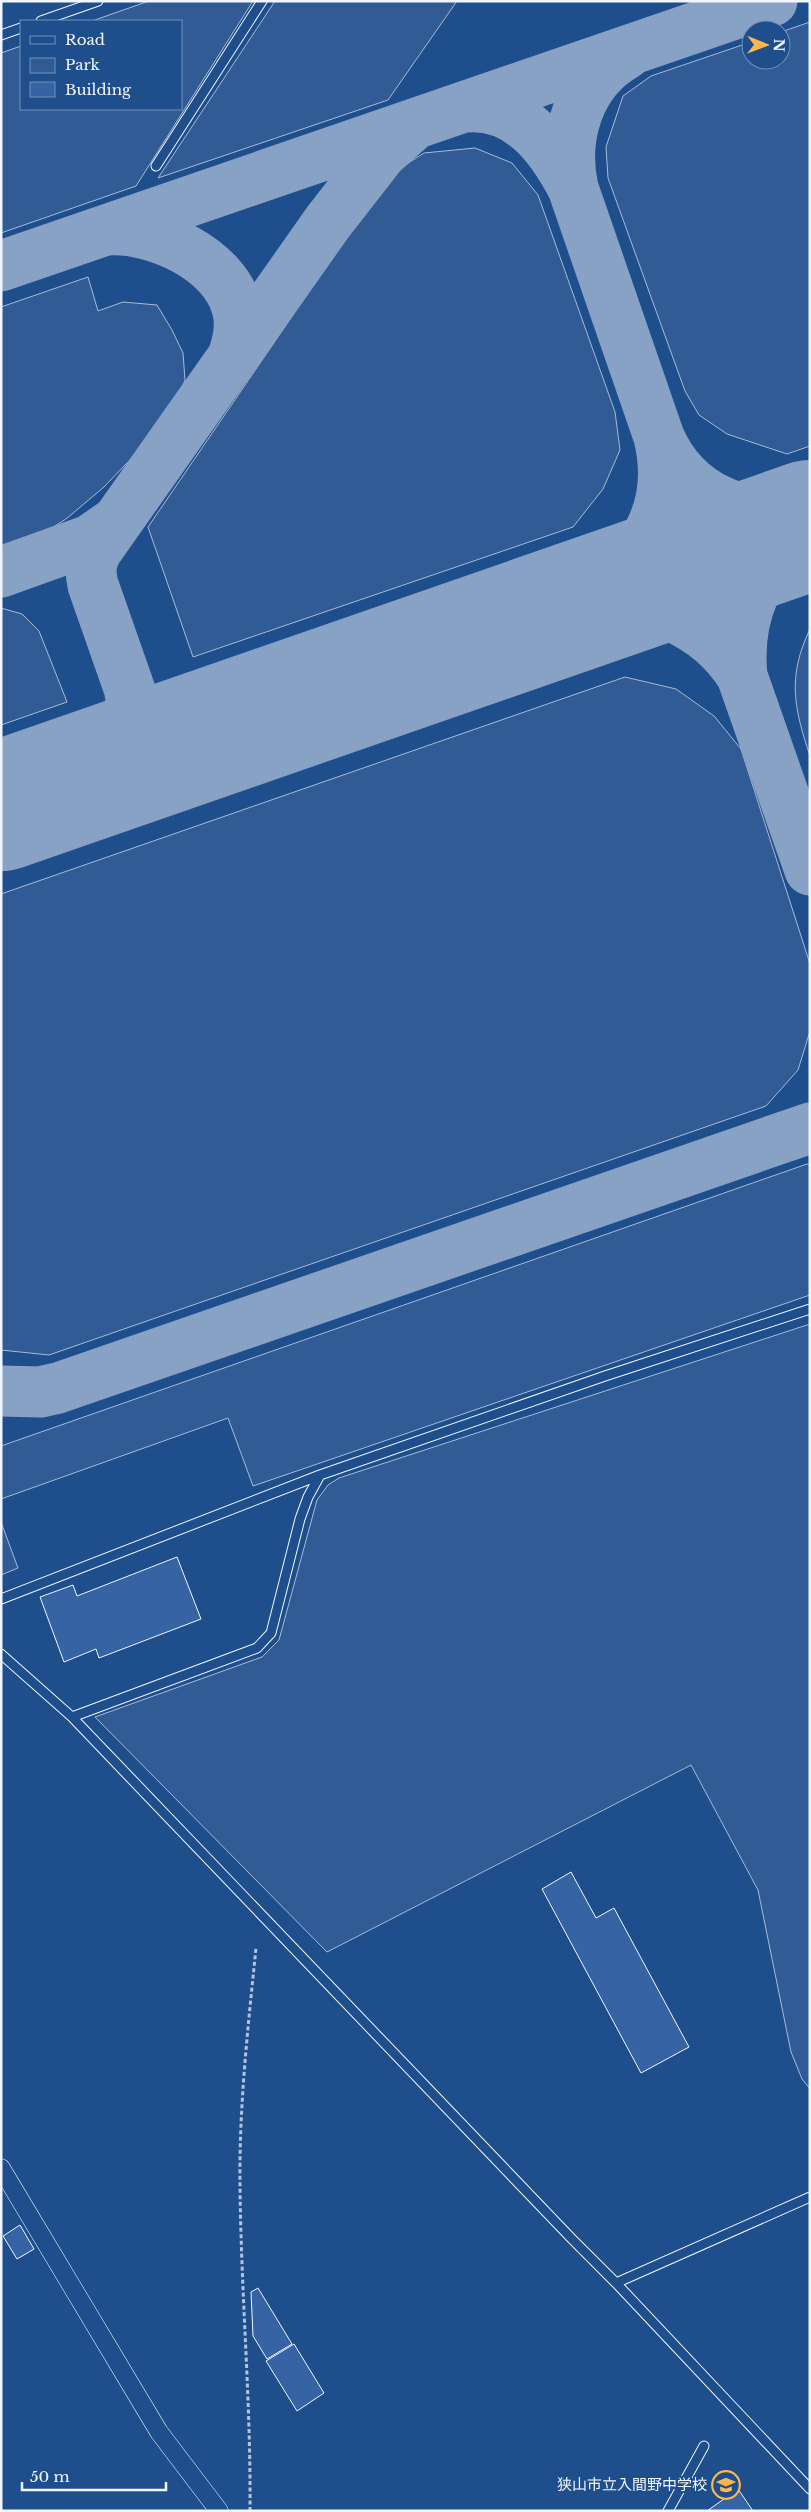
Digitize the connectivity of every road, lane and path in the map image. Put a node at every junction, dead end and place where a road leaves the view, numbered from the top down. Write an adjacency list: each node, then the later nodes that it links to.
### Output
1 (98, 1): 3 (lane)
2 (262, 1): 6 (lane)
3 (43, 20)
4 (20, 28): 5 (lane)
5 (1, 35)
6 (156, 166)
7 (810, 1309): 8 (lane)
8 (320, 1475): 9 (lane); 11 (lane)
9 (1, 1599)
10 (1, 1654): 11 (lane)
11 (72, 1717): 15 (lane)
12 (256, 1948): 19 (path)
13 (1, 2168): 18 (street)
14 (810, 2197): 15 (lane)
15 (616, 2283): 17 (lane)
16 (704, 2446): 20 (lane)
17 (810, 2489)
18 (219, 2511)
19 (250, 2511)
20 (668, 2511)

